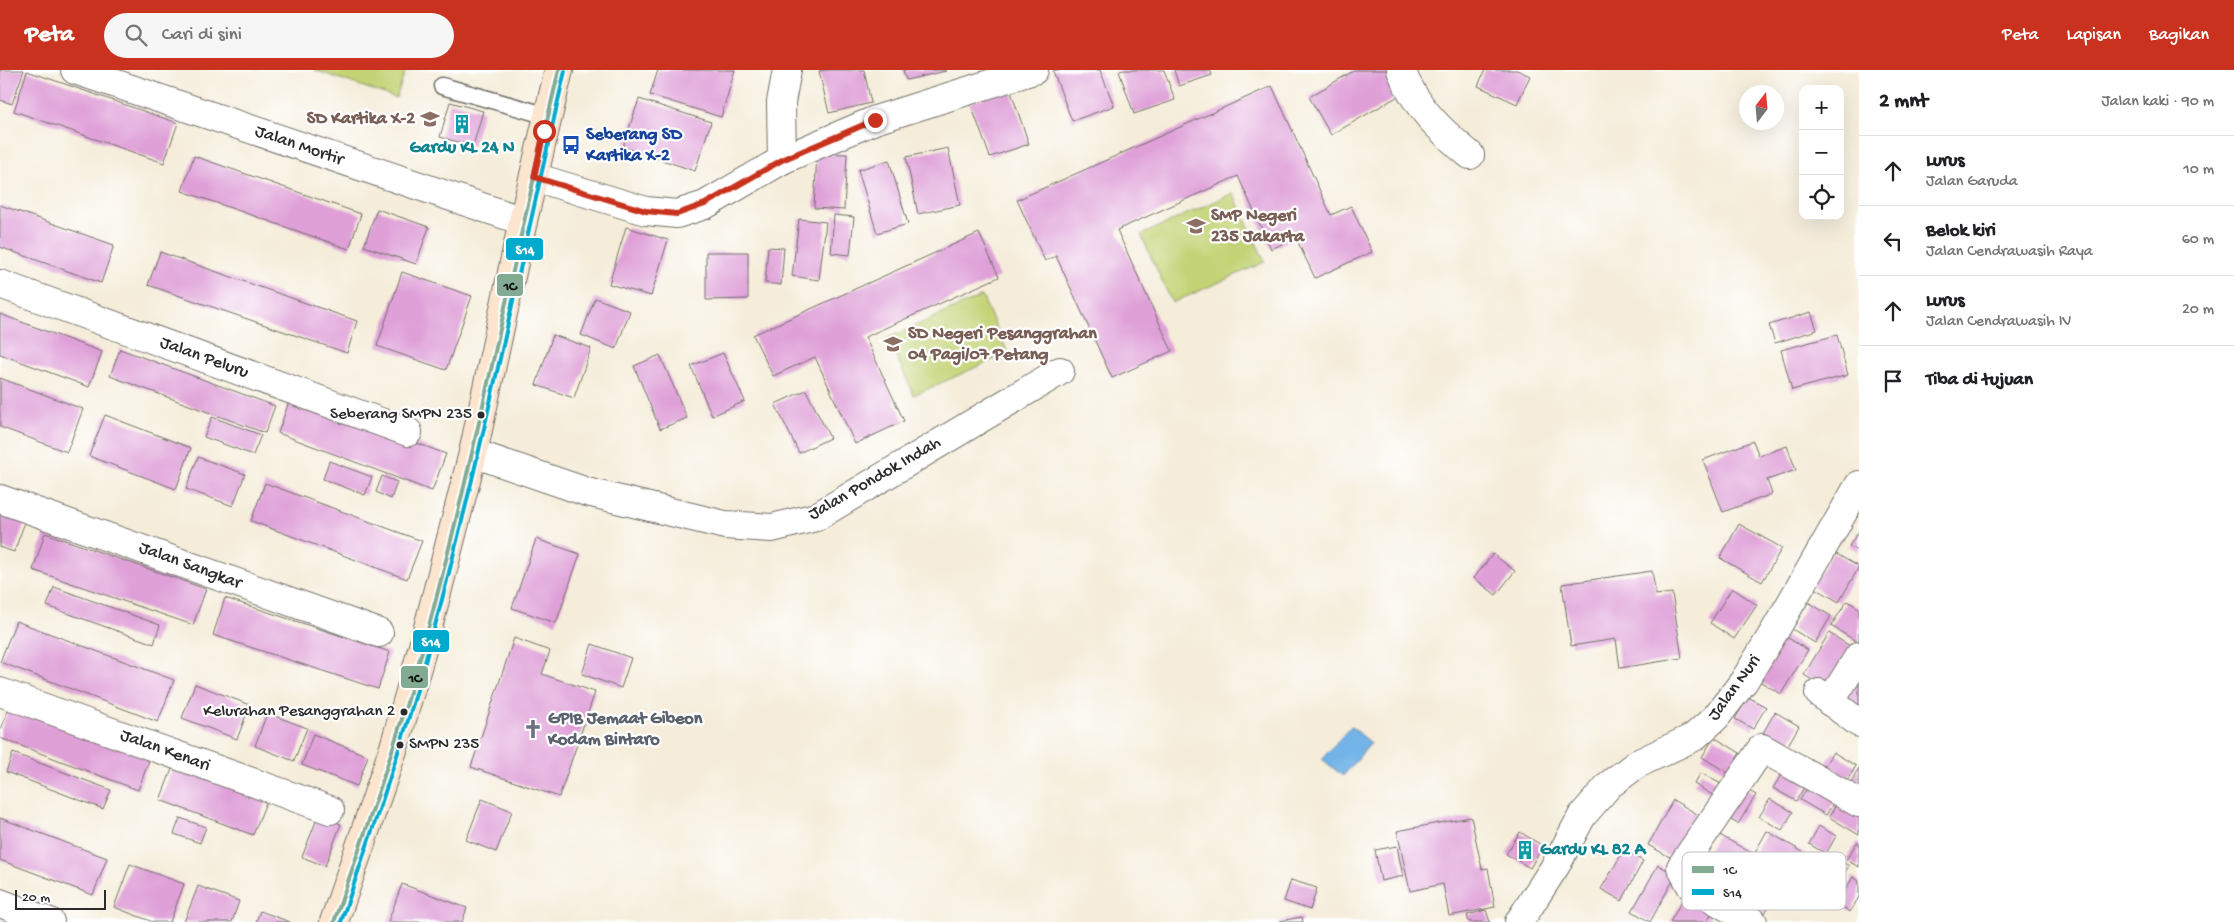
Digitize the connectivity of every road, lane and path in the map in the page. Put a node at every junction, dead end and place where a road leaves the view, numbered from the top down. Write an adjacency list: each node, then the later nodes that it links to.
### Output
1 (76, 70): 11 (street, Jalan Mortir)
2 (559, 70): 7 (street)
3 (788, 70): 9 (street)
4 (1034, 70): 9 (street)
5 (1401, 70): 8 (street)
6 (442, 86): 7 (lane)
7 (548, 116): 10 (street)
8 (1470, 155)
9 (782, 160): 10 (street)
10 (534, 177): 11 (street)
11 (523, 221): 15 (street)
12 (0, 284): 14 (street, Jalan Peluru)
13 (1060, 371): 15 (street, Jalan Pondok Indah)
14 (408, 432)
15 (473, 453): 28 (street)
16 (1859, 485): 29 (street, Jalan Nuri)
17 (0, 499): 18 (street, Jalan Sangkar)
18 (379, 633)
19 (1859, 656): 21 (street)
20 (0, 692): 23 (street, Jalan Kenari)
21 (1859, 723)
22 (1859, 803): 24 (street)
23 (330, 810)
24 (1691, 852)
25 (0, 903): 27 (street)
26 (1733, 910): 30 (street)
27 (50, 922)
28 (334, 922)
29 (1519, 922)
30 (1754, 922)

